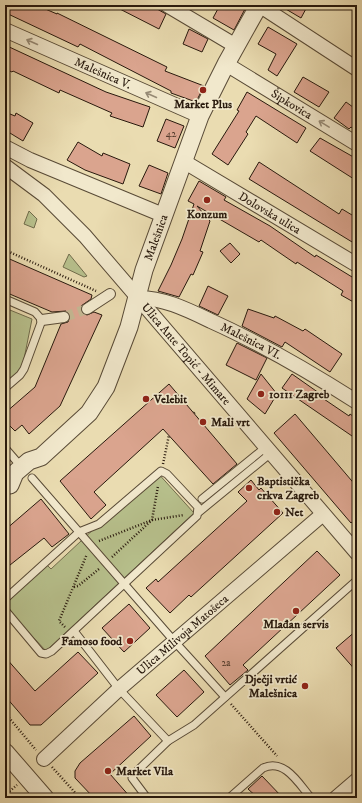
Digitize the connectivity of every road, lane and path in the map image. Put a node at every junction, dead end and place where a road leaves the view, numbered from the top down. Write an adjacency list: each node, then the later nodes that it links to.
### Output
1 (167, 5): 4 (street)
2 (259, 5): 4 (street, Malešnica); 6 (street)
3 (5, 30): 7 (street, Malešnica V., one-way to 3)
4 (236, 46): 5 (street, Malešnica)
5 (226, 64): 7 (street, Malešnica); 8 (street, Šipkovica, one-way to 5)
6 (357, 69)
7 (200, 116): 10 (street, Malešnica)
8 (357, 144)
9 (5, 147): 12 (street)
10 (183, 161): 12 (street, Malešnica); 14 (street, Dolovska ulica)
11 (5, 166): 16 (street, Ulica Ante Topić - Mimare)
12 (163, 215): 16 (street, Malešnica)
13 (5, 250): 15 (path)
14 (357, 266)
15 (110, 294): 18 (street)
16 (137, 298): 22 (street, Malešnica VI.); 25 (street, Ulica Ante Topić - Mimare); 29 (street, Malešnica)
17 (5, 299): 20 (lane)
18 (87, 309)
19 (64, 317): 20 (street)
20 (42, 320): 21 (lane)
21 (5, 388)
22 (357, 402)
23 (169, 435): 27 (path)
24 (5, 448): 26 (lane)
25 (268, 450): 30 (lane); 31 (lane); 32 (street, Ulica Ante Topić - Mimare)
26 (18, 463)
27 (161, 471): 31 (lane); 33 (lane); 35 (path)
28 (32, 478): 33 (lane)
29 (7, 487)
30 (202, 499)
31 (199, 512): 37 (lane)
32 (323, 514): 34 (street, Ulica Ante Topić - Mimare); 42 (street, Ulica Milivoja Matošeca)
33 (79, 532): 35 (lane); 39 (lane)
34 (357, 553)
35 (106, 563): 37 (lane); 38 (path)
36 (357, 580): 44 (lane)
37 (124, 583): 41 (lane); 42 (lane)
38 (74, 587)
39 (5, 599)
40 (5, 610): 41 (lane)
41 (74, 631): 43 (lane)
42 (174, 641): 43 (street, Ulica Milivoja Matošeca); 44 (lane)
43 (119, 689): 45 (lane); 47 (street, Ulica Milivoja Matošeca)
44 (225, 697): 45 (lane); 48 (path)
45 (168, 740): 54 (lane)
46 (5, 752): 53 (street)
47 (44, 759)
48 (282, 767): 55 (lane); 56 (lane)
49 (357, 780): 52 (street)
50 (19, 782): 51 (path)
51 (5, 795)
52 (342, 796)
53 (45, 798)
54 (148, 798)
55 (229, 798)
56 (311, 798)

